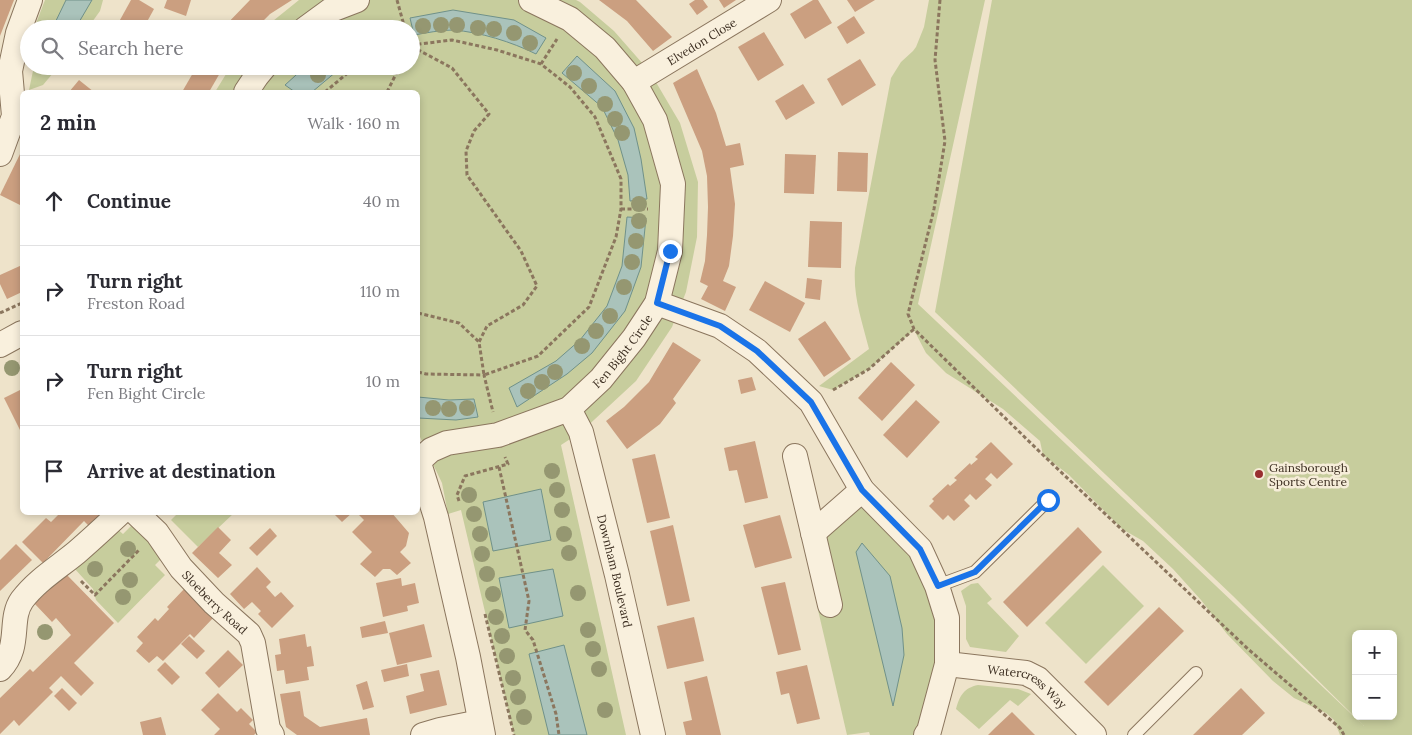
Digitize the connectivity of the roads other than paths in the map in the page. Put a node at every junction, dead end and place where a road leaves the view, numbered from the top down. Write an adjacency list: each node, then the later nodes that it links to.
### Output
1 (30, 0): 5 (street)
2 (356, 0): 6 (street)
3 (531, 0): 10 (street, Fen Bight Circle)
4 (769, 0): 10 (street, Elvedon Close)
5 (23, 20)
6 (317, 20)
7 (20, 28): 9 (street)
8 (258, 75): 11 (street)
9 (6, 82): 12 (street)
10 (634, 82): 13 (street, Fen Bight Circle)
11 (247, 90)
12 (0, 154)
13 (657, 303): 14 (street, Fen Bight Circle); 18 (street)
14 (569, 409): 16 (street, Fen Bight Circle); 32 (street, Downham Boulevard)
15 (795, 456): 22 (street)
16 (420, 459)
17 (420, 467): 29 (street)
18 (862, 490): 22 (street); 23 (street)
19 (1048, 500): 23 (lane)
20 (118, 515): 25 (street)
21 (138, 515): 30 (street, Sloeberry Road)
22 (813, 533): 24 (street)
23 (938, 586): 26 (street)
24 (830, 605)
25 (8, 625): 27 (street)
26 (947, 664): 33 (street); 34 (street, Watercress Way)
27 (0, 669)
28 (1196, 673): 35 (lane)
29 (482, 728): 31 (street)
30 (272, 735)
31 (423, 735)
32 (653, 735)
33 (926, 735)
34 (1094, 735)
35 (1134, 735)

